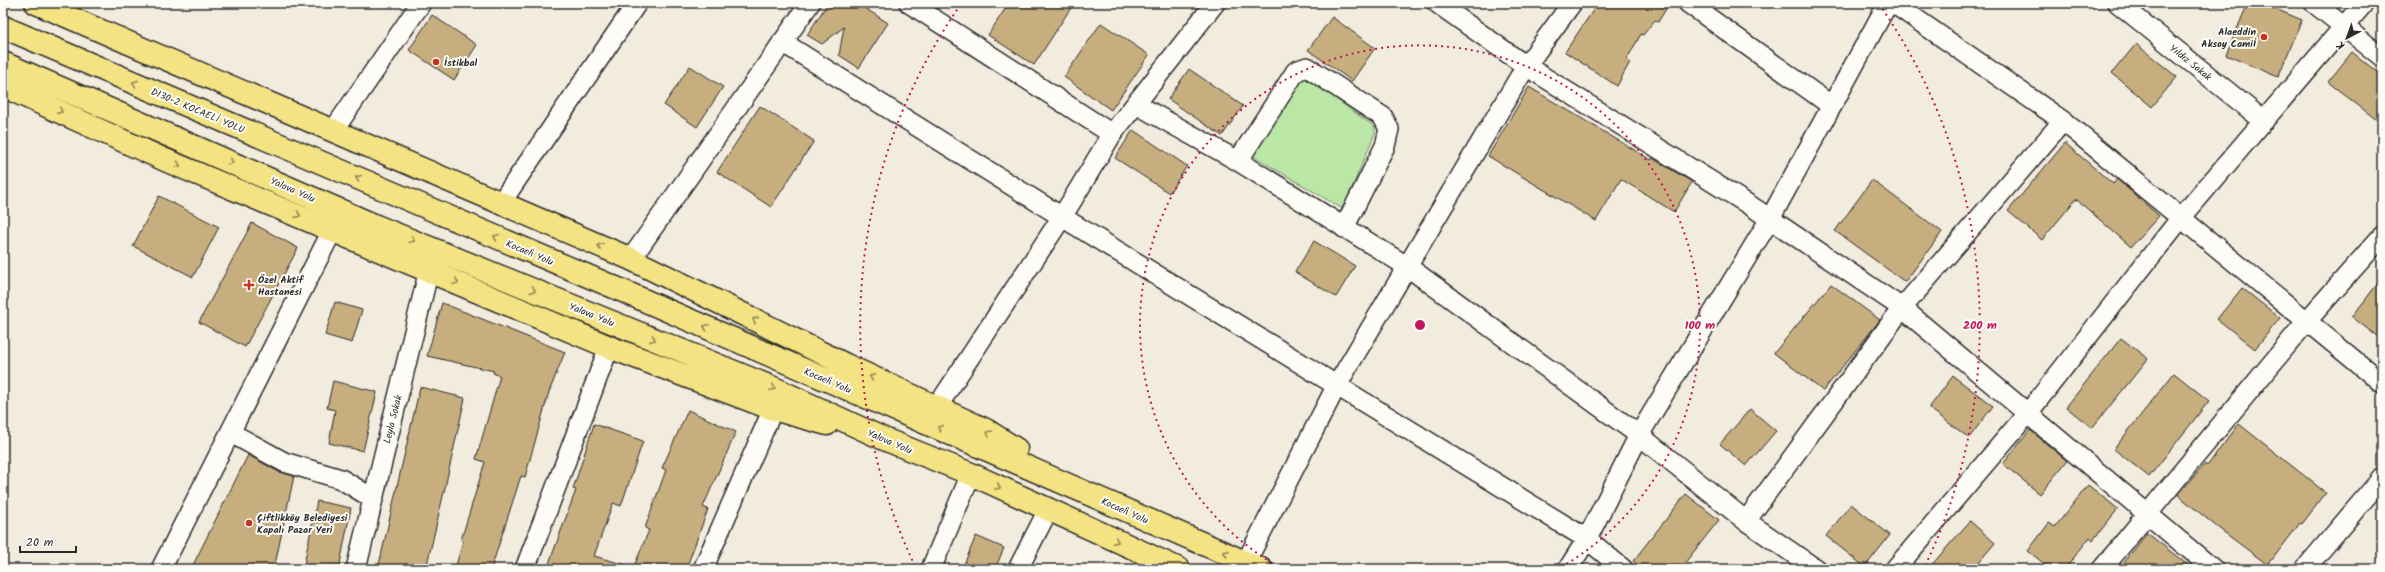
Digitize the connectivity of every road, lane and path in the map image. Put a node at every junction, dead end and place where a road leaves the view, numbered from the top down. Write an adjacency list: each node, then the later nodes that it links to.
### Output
1 (36, 3): 26 (highway)
2 (421, 3): 26 (street)
3 (637, 3): 30 (street)
4 (810, 3): 17 (street)
5 (909, 3): 27 (street)
6 (1215, 3): 22 (street)
7 (1437, 3): 20 (street)
8 (1572, 3): 20 (street)
9 (1688, 3): 23 (street)
10 (1888, 3): 23 (street)
11 (1893, 3): 24 (street)
12 (2118, 3): 25 (street, Yıldız Sokak)
13 (2314, 3): 16 (street)
14 (2364, 3): 16 (street)
15 (3, 27): 29 (highway, D130-2 KOCAELİ YOLU, one-way to 15)
16 (2345, 27): 18 (street); 25 (street)
17 (782, 42): 31 (street); 37 (street)
18 (2382, 57)
19 (3, 62): 50 (highway, Yalova Yolu, one-way to 50)
20 (1526, 66): 32 (street); 38 (street)
21 (3, 86): 35 (highway, one-way to 35)
22 (1136, 104): 27 (street); 28 (street)
23 (1832, 106): 32 (street)
24 (2063, 120): 33 (street); 40 (street)
25 (2264, 121): 33 (street)
26 (333, 131): 30 (highway)
27 (1112, 134): 31 (street)
28 (1238, 161): 34 (street); 34 (street)
29 (394, 193): 53 (highway, Kocaeli̇ Yolu, one-way to 29)
30 (500, 204): 37 (highway, one-way to 30)
31 (1062, 217): 44 (street); 45 (street)
32 (1770, 219): 40 (street); 49 (street)
33 (2180, 219): 41 (street); 47 (street)
34 (1344, 228): 38 (street)
35 (333, 229): 39 (highway); 48 (street)
36 (2382, 236): 41 (street)
37 (631, 259): 45 (highway, one-way to 37)
38 (1408, 267): 44 (street); 49 (street)
39 (429, 270): 42 (highway, one-way to 42); 54 (street, Leyla Sokak)
40 (1902, 308): 47 (street); 57 (street)
41 (2306, 322): 43 (street); 56 (street)
42 (609, 347): 46 (highway); 62 (street)
43 (2382, 383)
44 (1337, 384): 58 (street); 59 (street)
45 (937, 407): 53 (highway, one-way to 45)
46 (773, 409): 50 (highway); 63 (street)
47 (2028, 413): 56 (street); 70 (street)
48 (231, 433): 54 (street); 60 (street)
49 (1639, 436): 57 (street); 58 (street)
50 (884, 439): 51 (highway, Yalova Yolu)
51 (971, 474): 55 (highway, Yalova Yolu, one-way to 55); 64 (street)
52 (2382, 478): 73 (street)
53 (1095, 496): 59 (highway, Kocaeli̇ Yolu, one-way to 53)
54 (372, 498): 61 (street, Leyla Sokak)
55 (1048, 510): 65 (street); 66 (highway, Yalova Yolu, one-way to 66)
56 (2146, 514): 71 (street); 72 (street)
57 (1746, 521): 69 (street)
58 (1587, 539): 67 (street); 68 (street)
59 (1254, 565)
60 (161, 569)
61 (356, 569)
62 (525, 569)
63 (703, 569)
64 (931, 569)
65 (1018, 569)
66 (1179, 569)
67 (1568, 569)
68 (1623, 569)
69 (1816, 569)
70 (1895, 569)
71 (2102, 569)
72 (2213, 569)
73 (2305, 569)

